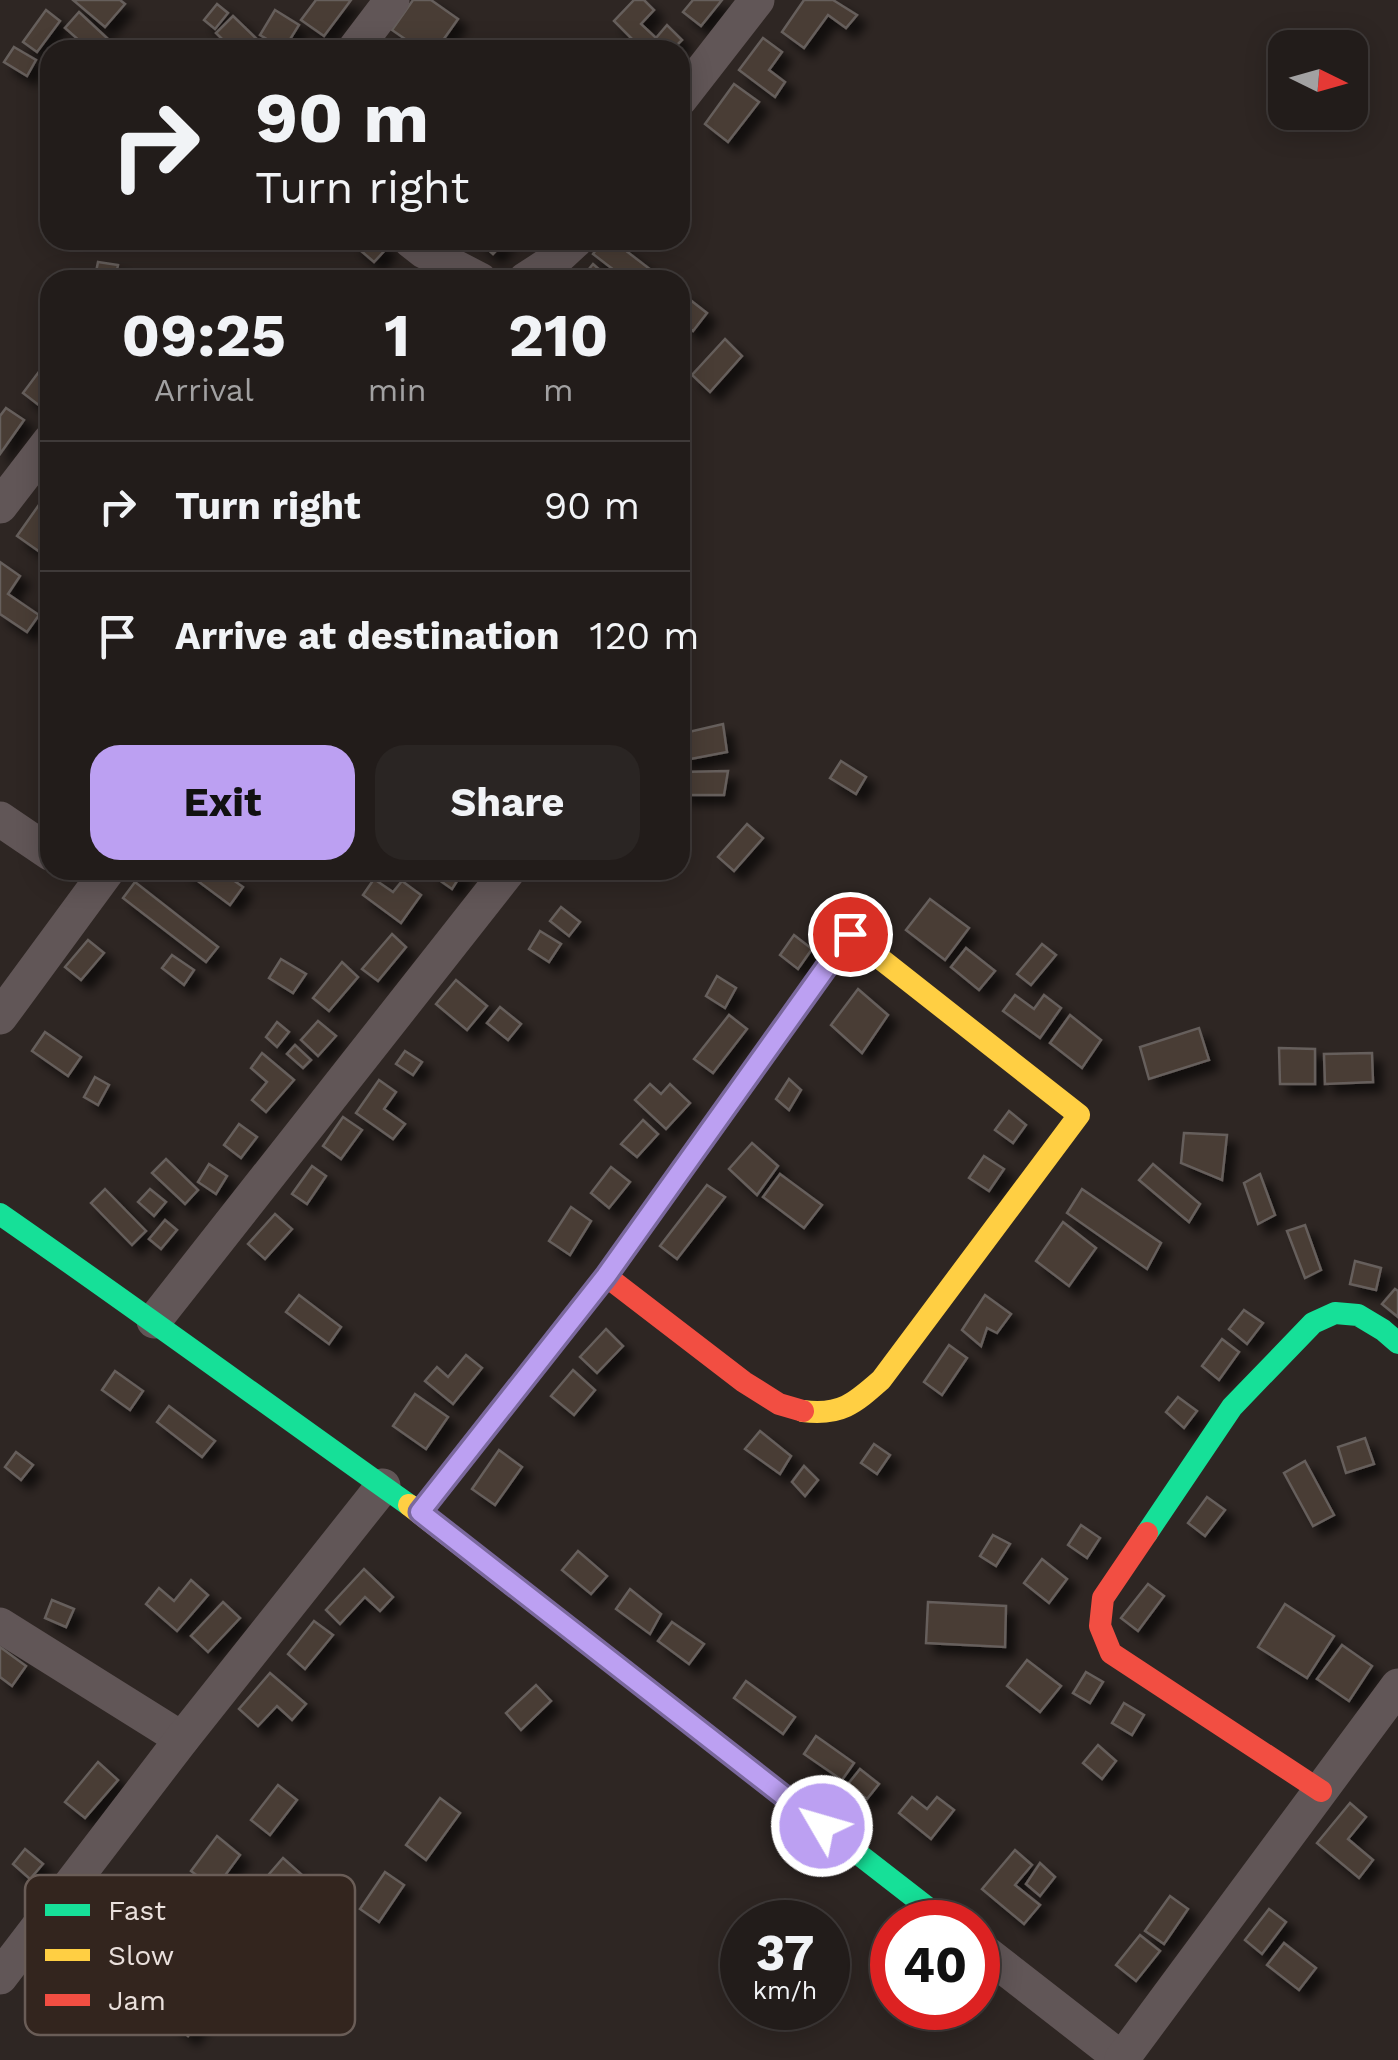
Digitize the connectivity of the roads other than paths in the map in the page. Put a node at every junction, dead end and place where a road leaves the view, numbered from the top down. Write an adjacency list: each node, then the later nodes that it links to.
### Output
1 (392, 0): 3 (street)
2 (757, 0): 4 (street)
3 (362, 40)
4 (690, 86)
5 (423, 250): 7 (street)
6 (566, 250): 8 (street)
7 (461, 270)
8 (542, 270)
9 (40, 454): 10 (street)
10 (0, 506)
11 (0, 819): 12 (street)
12 (40, 846)
13 (90, 880): 15 (street)
14 (501, 880): 18 (street)
15 (0, 1018)
16 (0, 1214): 18 (street)
17 (606, 1276): 17 (street); 21 (street)
18 (154, 1320): 20 (street)
19 (1398, 1342): 25 (street)
20 (383, 1486): 21 (street); 24 (street)
21 (420, 1512): 27 (street)
22 (0, 1625): 24 (street)
23 (1398, 1686): 25 (street)
24 (182, 1739): 26 (street)
25 (1321, 1791): 31 (street)
26 (78, 1875)
27 (918, 1900)
28 (25, 1944): 30 (street)
29 (1000, 1964): 31 (street)
30 (0, 1977)
31 (1123, 2060)

